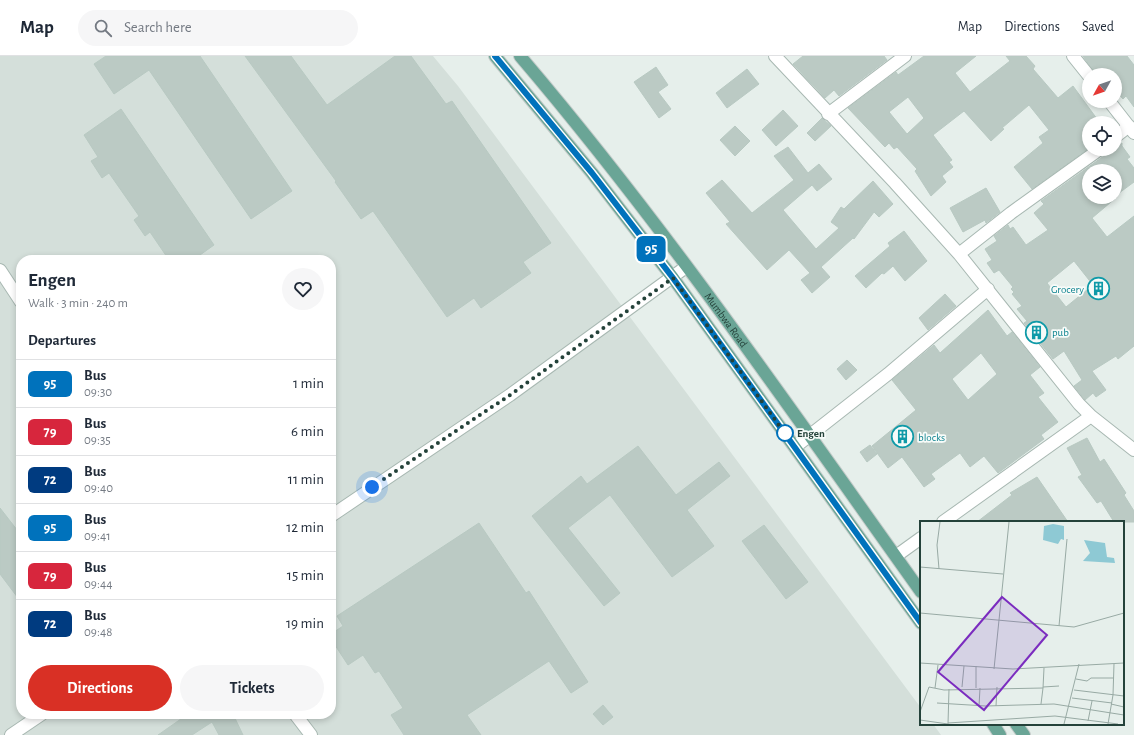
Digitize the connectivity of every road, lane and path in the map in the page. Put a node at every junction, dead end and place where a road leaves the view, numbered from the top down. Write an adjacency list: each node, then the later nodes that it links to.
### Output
1 (495, 56): 15 (main road, Mumbwa Road)
2 (520, 56): 13 (main road, Mumbwa Road)
3 (775, 56): 8 (street)
4 (905, 56): 8 (street)
5 (1073, 56): 6 (street)
6 (1083, 68)
7 (1115, 108): 9 (street)
8 (828, 114): 12 (street)
9 (1132, 130): 10 (street)
10 (1122, 134)
11 (1090, 156): 12 (street)
12 (959, 254): 16 (street)
13 (686, 267): 15 (street); 19 (main road, Mumbwa Road)
14 (0, 270): 17 (street)
15 (673, 278): 20 (main road, Mumbwa Road); 22 (street)
16 (988, 288): 18 (street); 19 (street)
17 (16, 294)
18 (1091, 416): 21 (street); 23 (street)
19 (811, 436): 20 (street); 25 (main road, Mumbwa Road)
20 (795, 447): 27 (main road, Mumbwa Road)
21 (1134, 450)
22 (336, 513)
23 (944, 521)
24 (920, 539): 25 (street)
25 (896, 556): 26 (main road, Mumbwa Road)
26 (920, 591)
27 (920, 623)
28 (35, 719): 32 (street)
29 (299, 719): 33 (street)
30 (994, 725): 34 (main road)
31 (1017, 725): 35 (main road)
32 (11, 735)
33 (310, 735)
34 (1000, 735)
35 (1024, 735)

